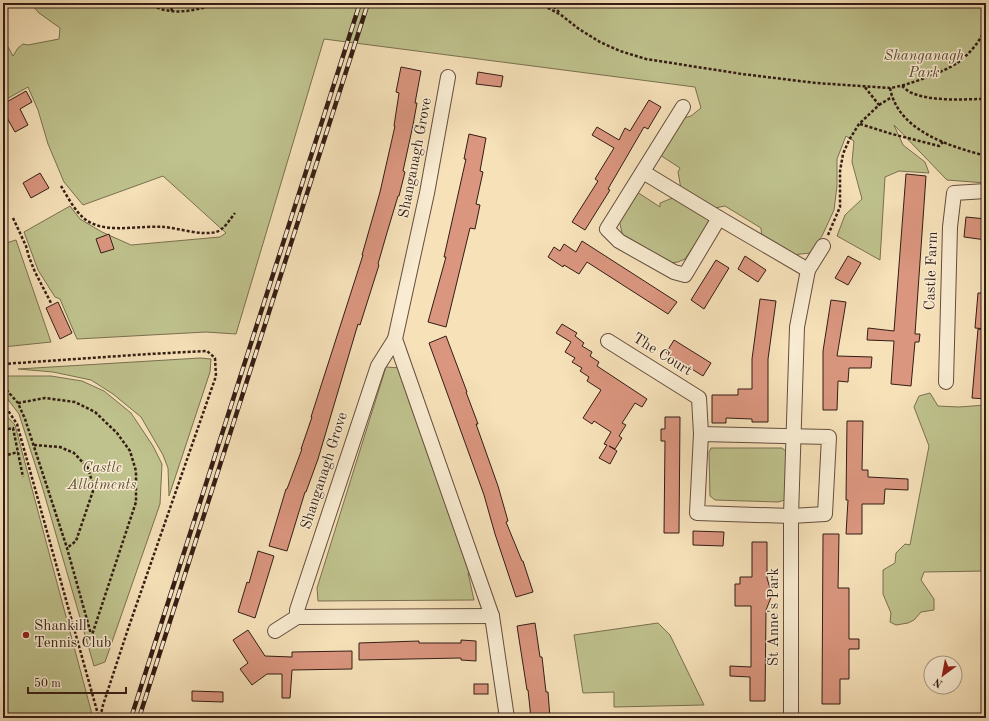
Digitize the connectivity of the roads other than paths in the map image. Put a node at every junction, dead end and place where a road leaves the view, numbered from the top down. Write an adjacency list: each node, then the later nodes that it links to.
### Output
1 (448, 77): 8 (street, Shanganagh Grove)
2 (683, 107): 3 (street)
3 (643, 172): 5 (street); 5 (street)
4 (986, 192): 10 (street, Castle Farm)
5 (719, 218): 7 (street)
6 (823, 246): 7 (street, St Anne's Park)
7 (808, 270): 12 (street, St Anne's Park)
8 (395, 339): 14 (street); 15 (street, Shanganagh Grove)
9 (608, 341): 11 (street, The Court)
10 (946, 382)
11 (701, 434): 12 (street); 13 (street)
12 (792, 437): 13 (street, St Anne's Park); 13 (street)
13 (791, 516): 18 (street, St Anne's Park)
14 (492, 616): 15 (street); 17 (street)
15 (297, 617): 16 (street)
16 (274, 631)
17 (507, 718)
18 (791, 718)

